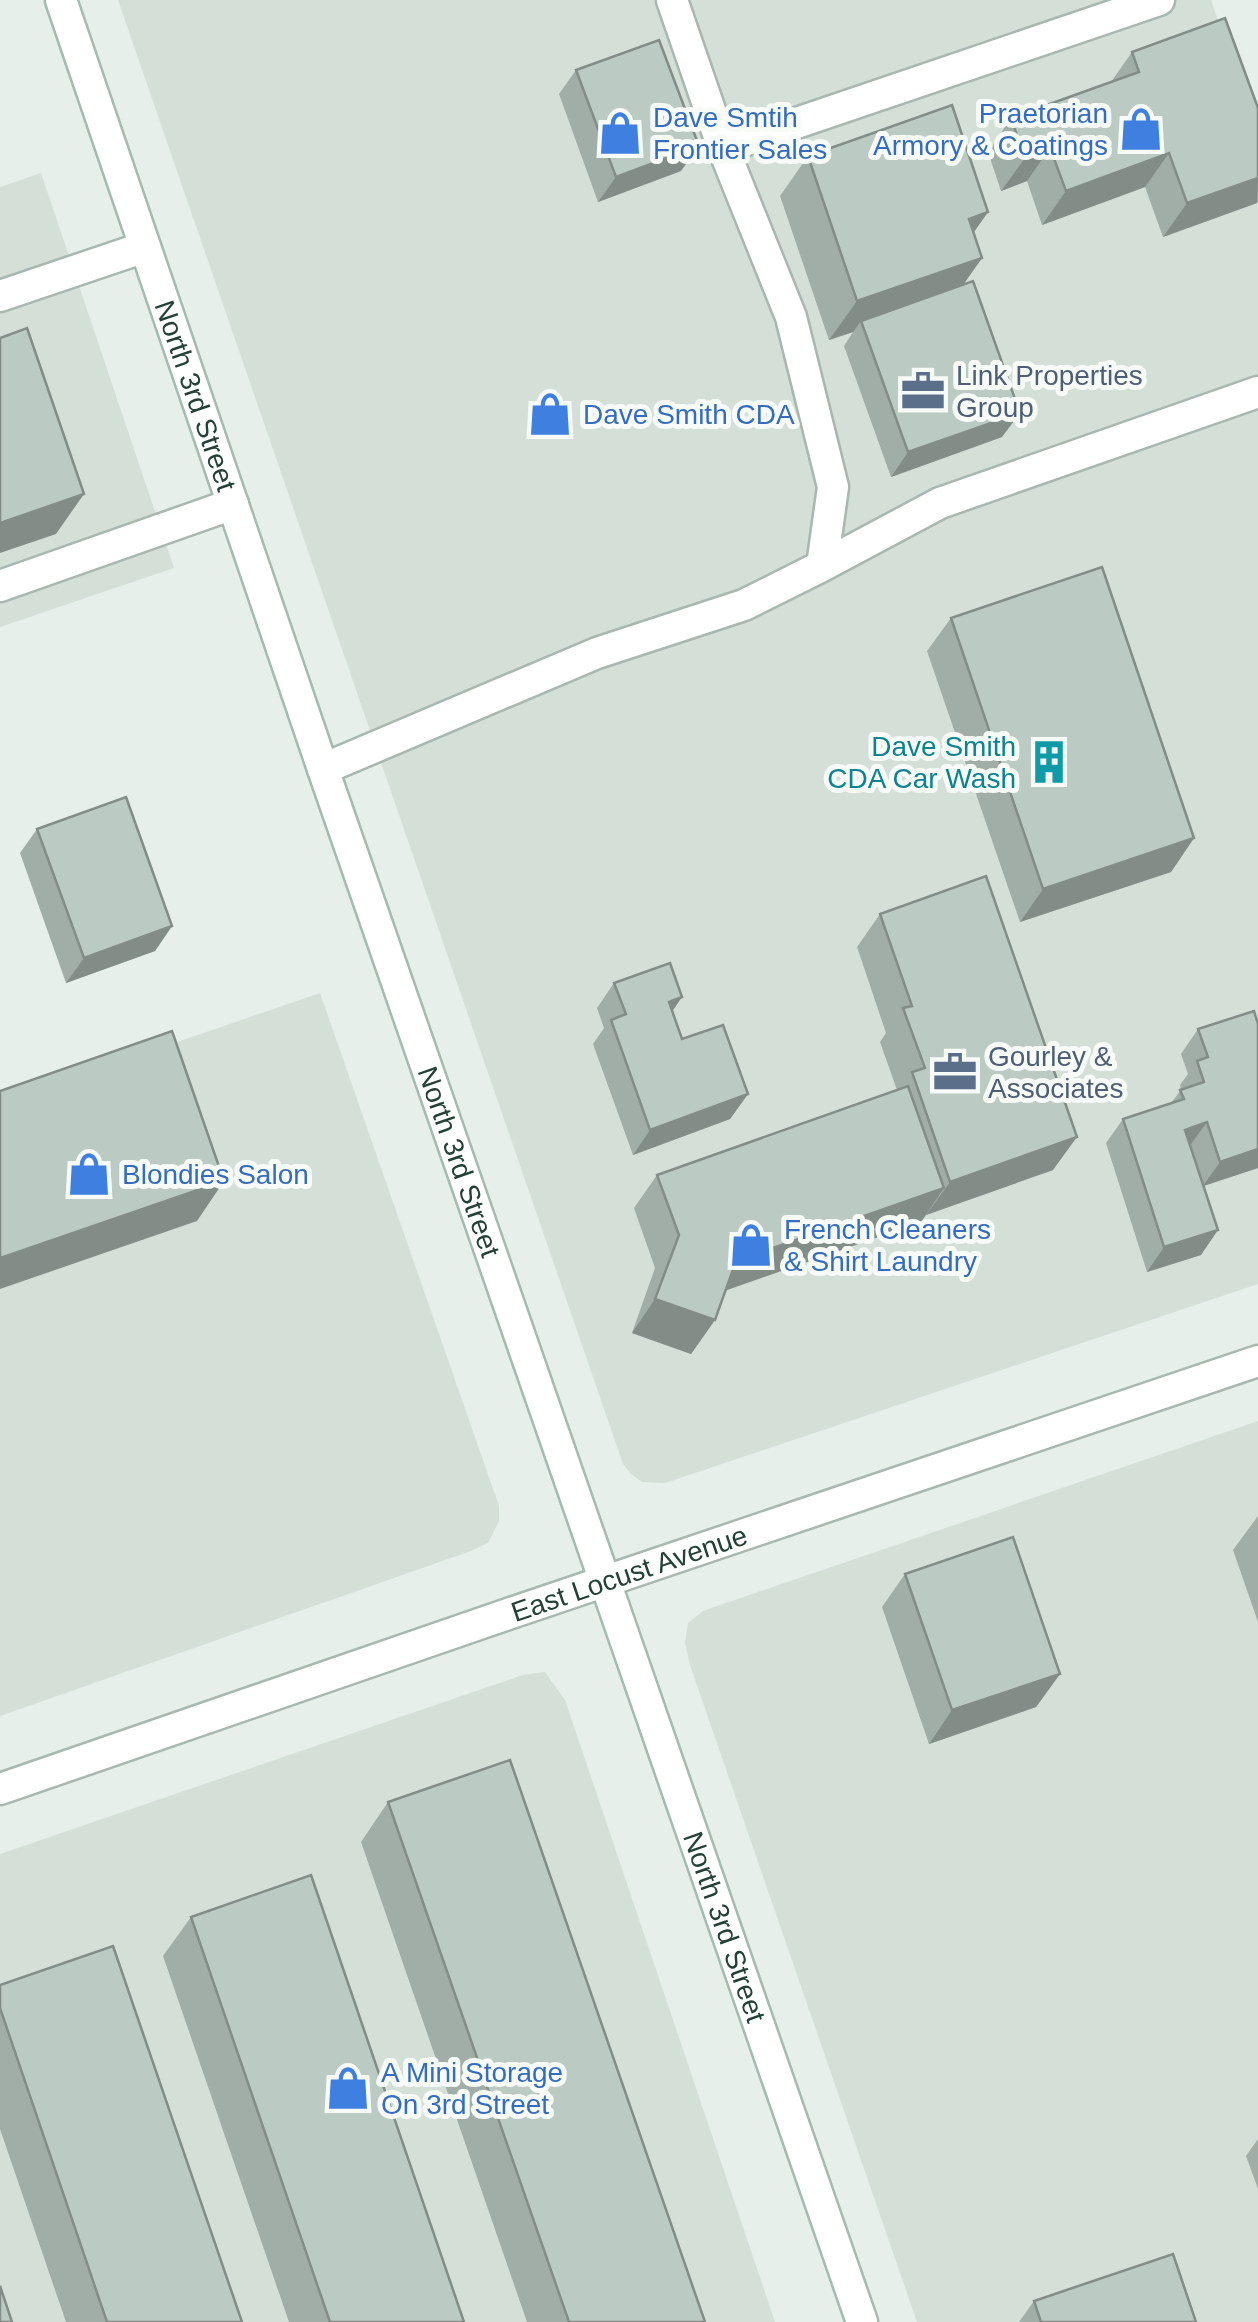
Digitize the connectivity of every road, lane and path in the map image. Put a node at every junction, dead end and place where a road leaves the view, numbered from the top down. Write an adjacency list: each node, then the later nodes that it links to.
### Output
1 (61, 0): 5 (main road, North 3rd Street)
2 (672, 0): 4 (main road)
3 (1160, 0): 4 (main road)
4 (724, 148): 9 (main road)
5 (145, 247): 6 (main road); 8 (main road, North 3rd Street)
6 (0, 296)
7 (1258, 392): 9 (main road)
8 (233, 504): 10 (main road); 11 (main road, North 3rd Street)
9 (822, 566): 11 (main road)
10 (0, 586)
11 (323, 769): 13 (main road, North 3rd Street)
12 (1258, 1361): 13 (main road, East Locust Avenue)
13 (604, 1583): 14 (main road, East Locust Avenue); 15 (main road, North 3rd Street)
14 (0, 1789)
15 (862, 2322)

